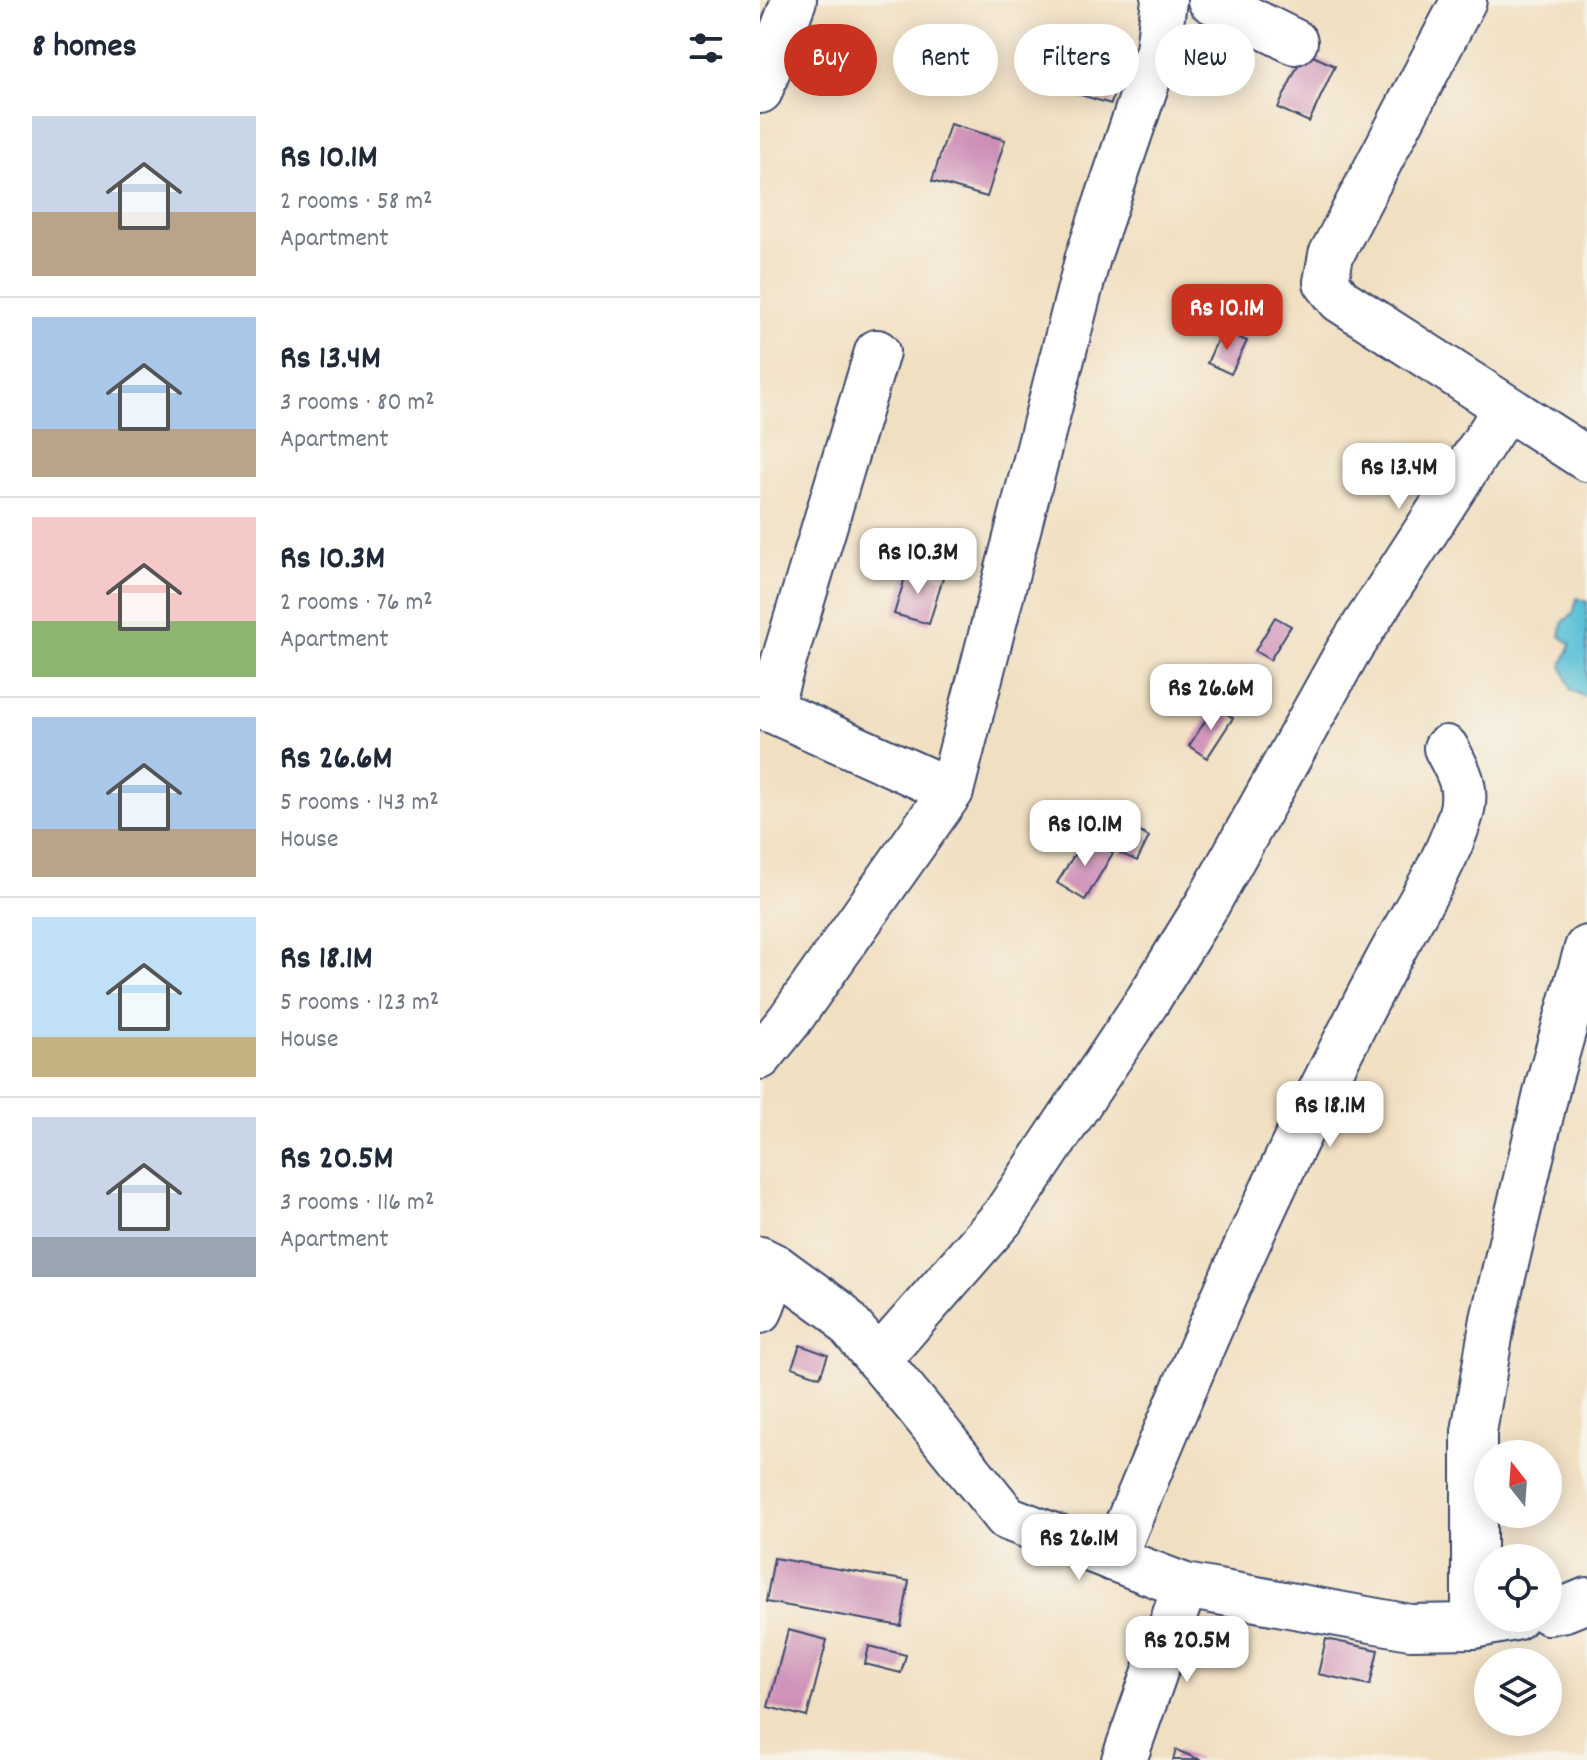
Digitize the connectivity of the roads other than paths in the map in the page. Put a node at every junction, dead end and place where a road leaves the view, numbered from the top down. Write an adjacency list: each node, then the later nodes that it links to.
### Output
1 (794, 0): 6 (street)
2 (1164, 0): 12 (street)
3 (1210, 0): 5 (street)
4 (1464, 0): 8 (street)
5 (1295, 42)
6 (760, 91)
7 (877, 352): 10 (street)
8 (1506, 408): 9 (street); 17 (street)
9 (1587, 459)
10 (764, 708): 12 (street)
11 (1446, 748): 19 (street)
12 (951, 791): 14 (street)
13 (1587, 948): 18 (street)
14 (760, 1057)
15 (768, 1263): 16 (street); 17 (street)
16 (760, 1311)
17 (878, 1360): 19 (street)
18 (1486, 1544)
19 (1113, 1559): 20 (street)
20 (1185, 1586): 23 (street); 24 (street)
21 (1587, 1600): 22 (street)
22 (1562, 1610)
23 (1474, 1623)
24 (1124, 1760)

